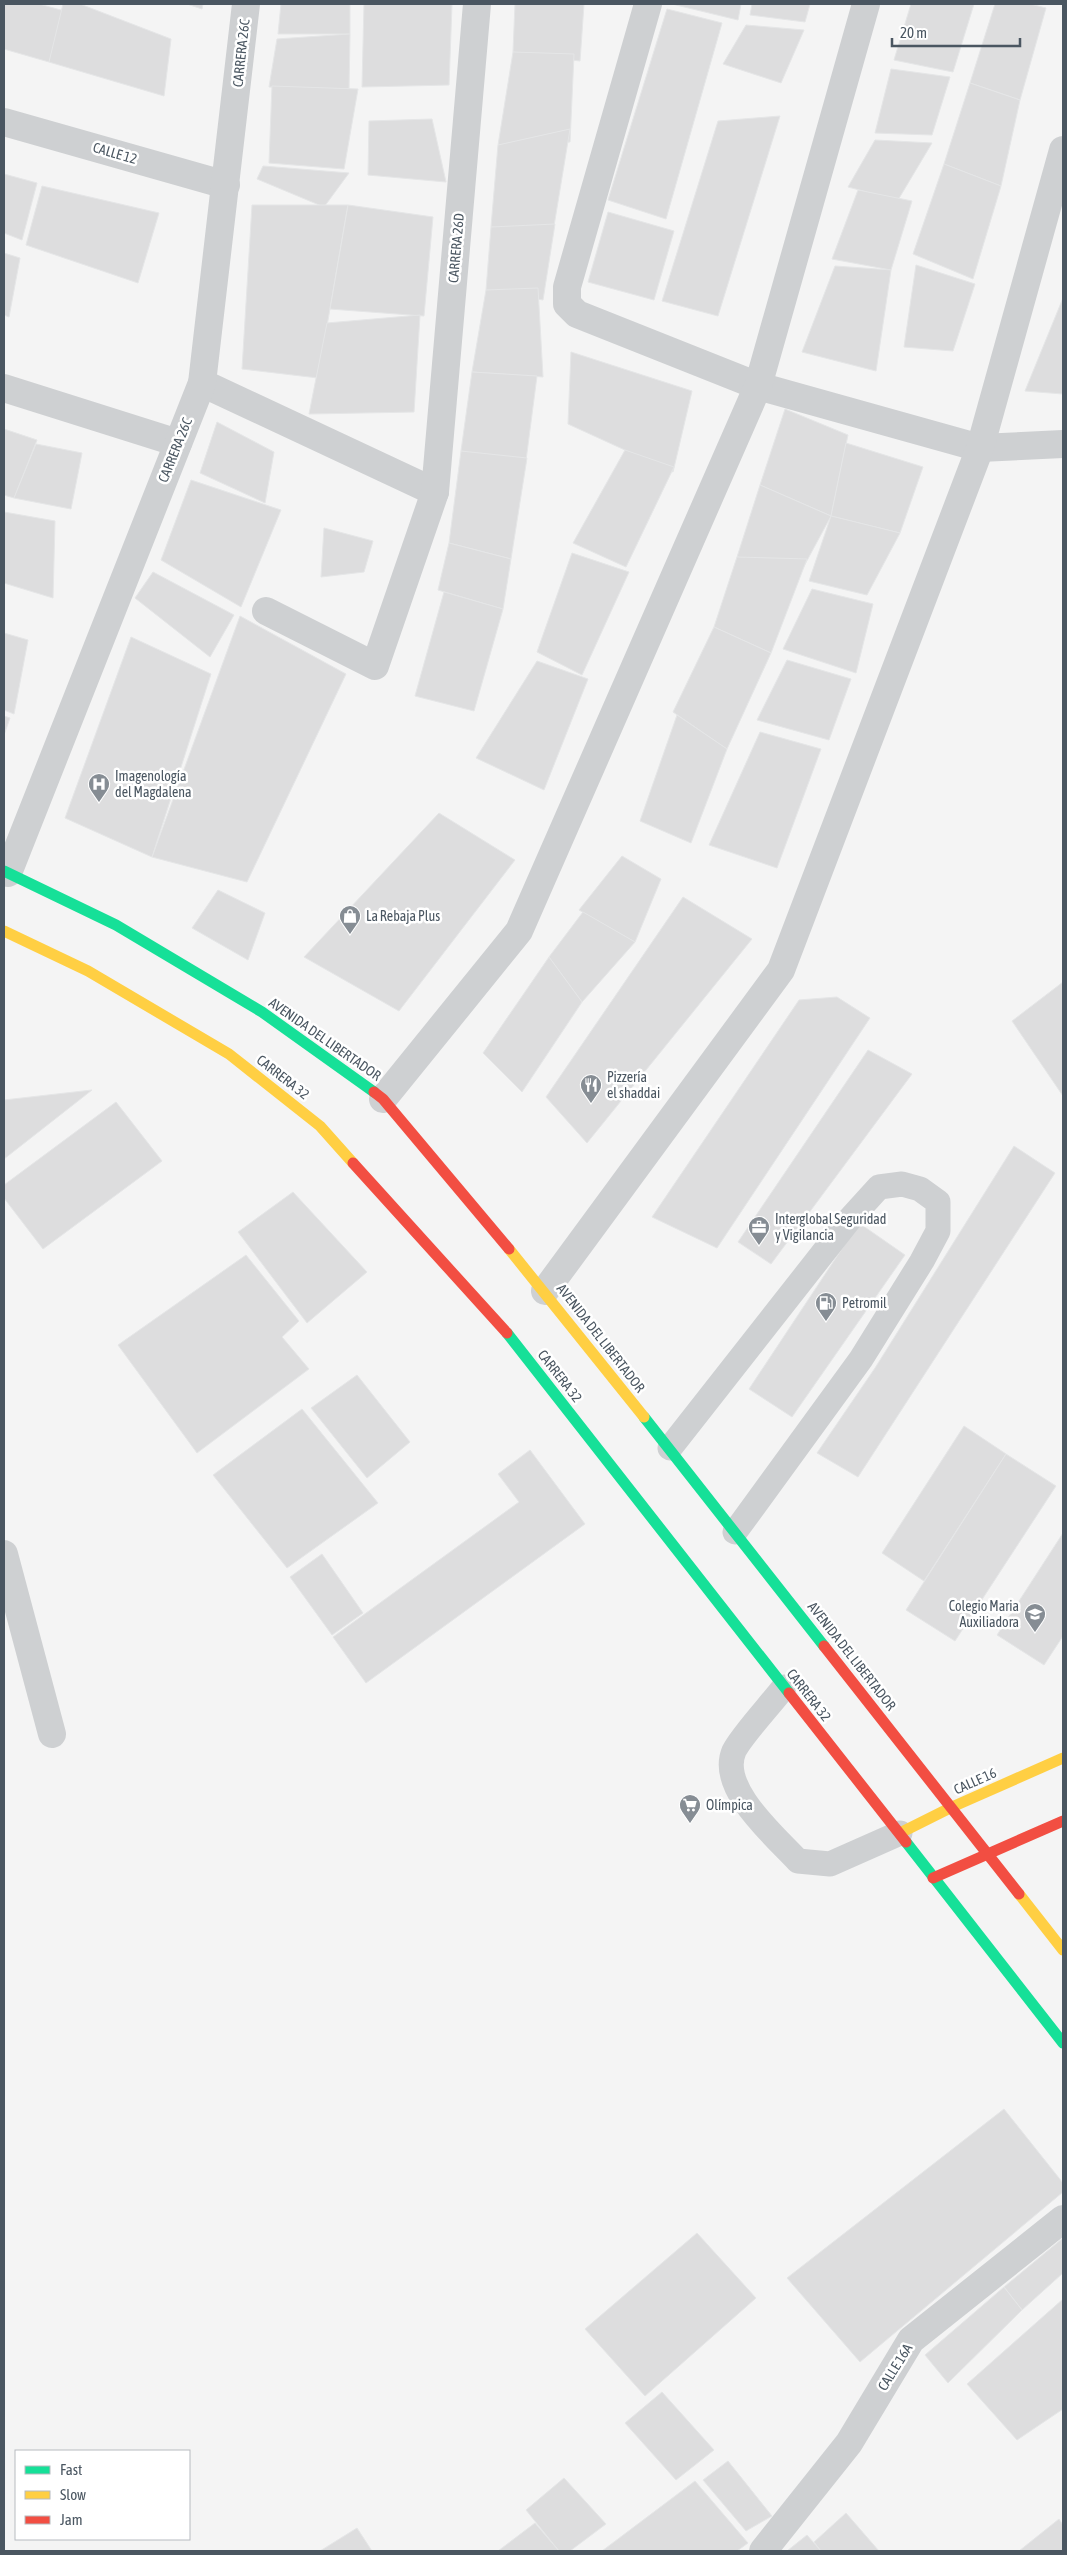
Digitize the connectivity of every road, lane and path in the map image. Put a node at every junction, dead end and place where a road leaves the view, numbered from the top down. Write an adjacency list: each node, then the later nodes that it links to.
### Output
1 (246, 4): 7 (street, CARRERA 26C)
2 (477, 4): 14 (street, CARRERA 26D)
3 (648, 4): 9 (street)
4 (866, 4): 9 (street)
5 (4, 122): 7 (street, CALLE 12)
6 (1063, 150): 13 (street)
7 (226, 185): 8 (street, CARRERA 26C)
8 (202, 383): 11 (street, CARRERA 26C); 14 (street)
9 (758, 386): 13 (street); 18 (street)
10 (4, 388): 11 (street)
11 (178, 444): 16 (street, CARRERA 26C)
12 (1063, 444): 13 (street)
13 (980, 448): 19 (street)
14 (435, 492): 15 (street, CARRERA 26D)
15 (266, 611)
16 (6, 872): 18 (main road, AVENIDA DEL LIBERTADOR)
17 (4, 931): 23 (main road, CARRERA 32)
18 (383, 1099): 19 (main road, AVENIDA DEL LIBERTADOR)
19 (545, 1291): 20 (main road, AVENIDA DEL LIBERTADOR)
20 (670, 1448): 21 (main road, AVENIDA DEL LIBERTADOR); 21 (lane)
21 (735, 1532): 26 (main road, AVENIDA DEL LIBERTADOR)
22 (4, 1554): 24 (street)
23 (784, 1687): 28 (main road, CARRERA 32); 28 (lane)
24 (52, 1734)
25 (1063, 1758): 26 (main road, CALLE 16)
26 (952, 1807): 28 (main road, CALLE 16); 29 (main road, AVENIDA DEL LIBERTADOR)
27 (1063, 1821): 29 (main road)
28 (900, 1833): 30 (main road, CARRERA 32)
29 (989, 1854): 30 (main road); 31 (main road, AVENIDA DEL LIBERTADOR)
30 (933, 1878): 32 (main road)
31 (1063, 1950)
32 (1063, 2043)
33 (1063, 2218): 34 (street, CALLE 16A)
34 (763, 2551)

